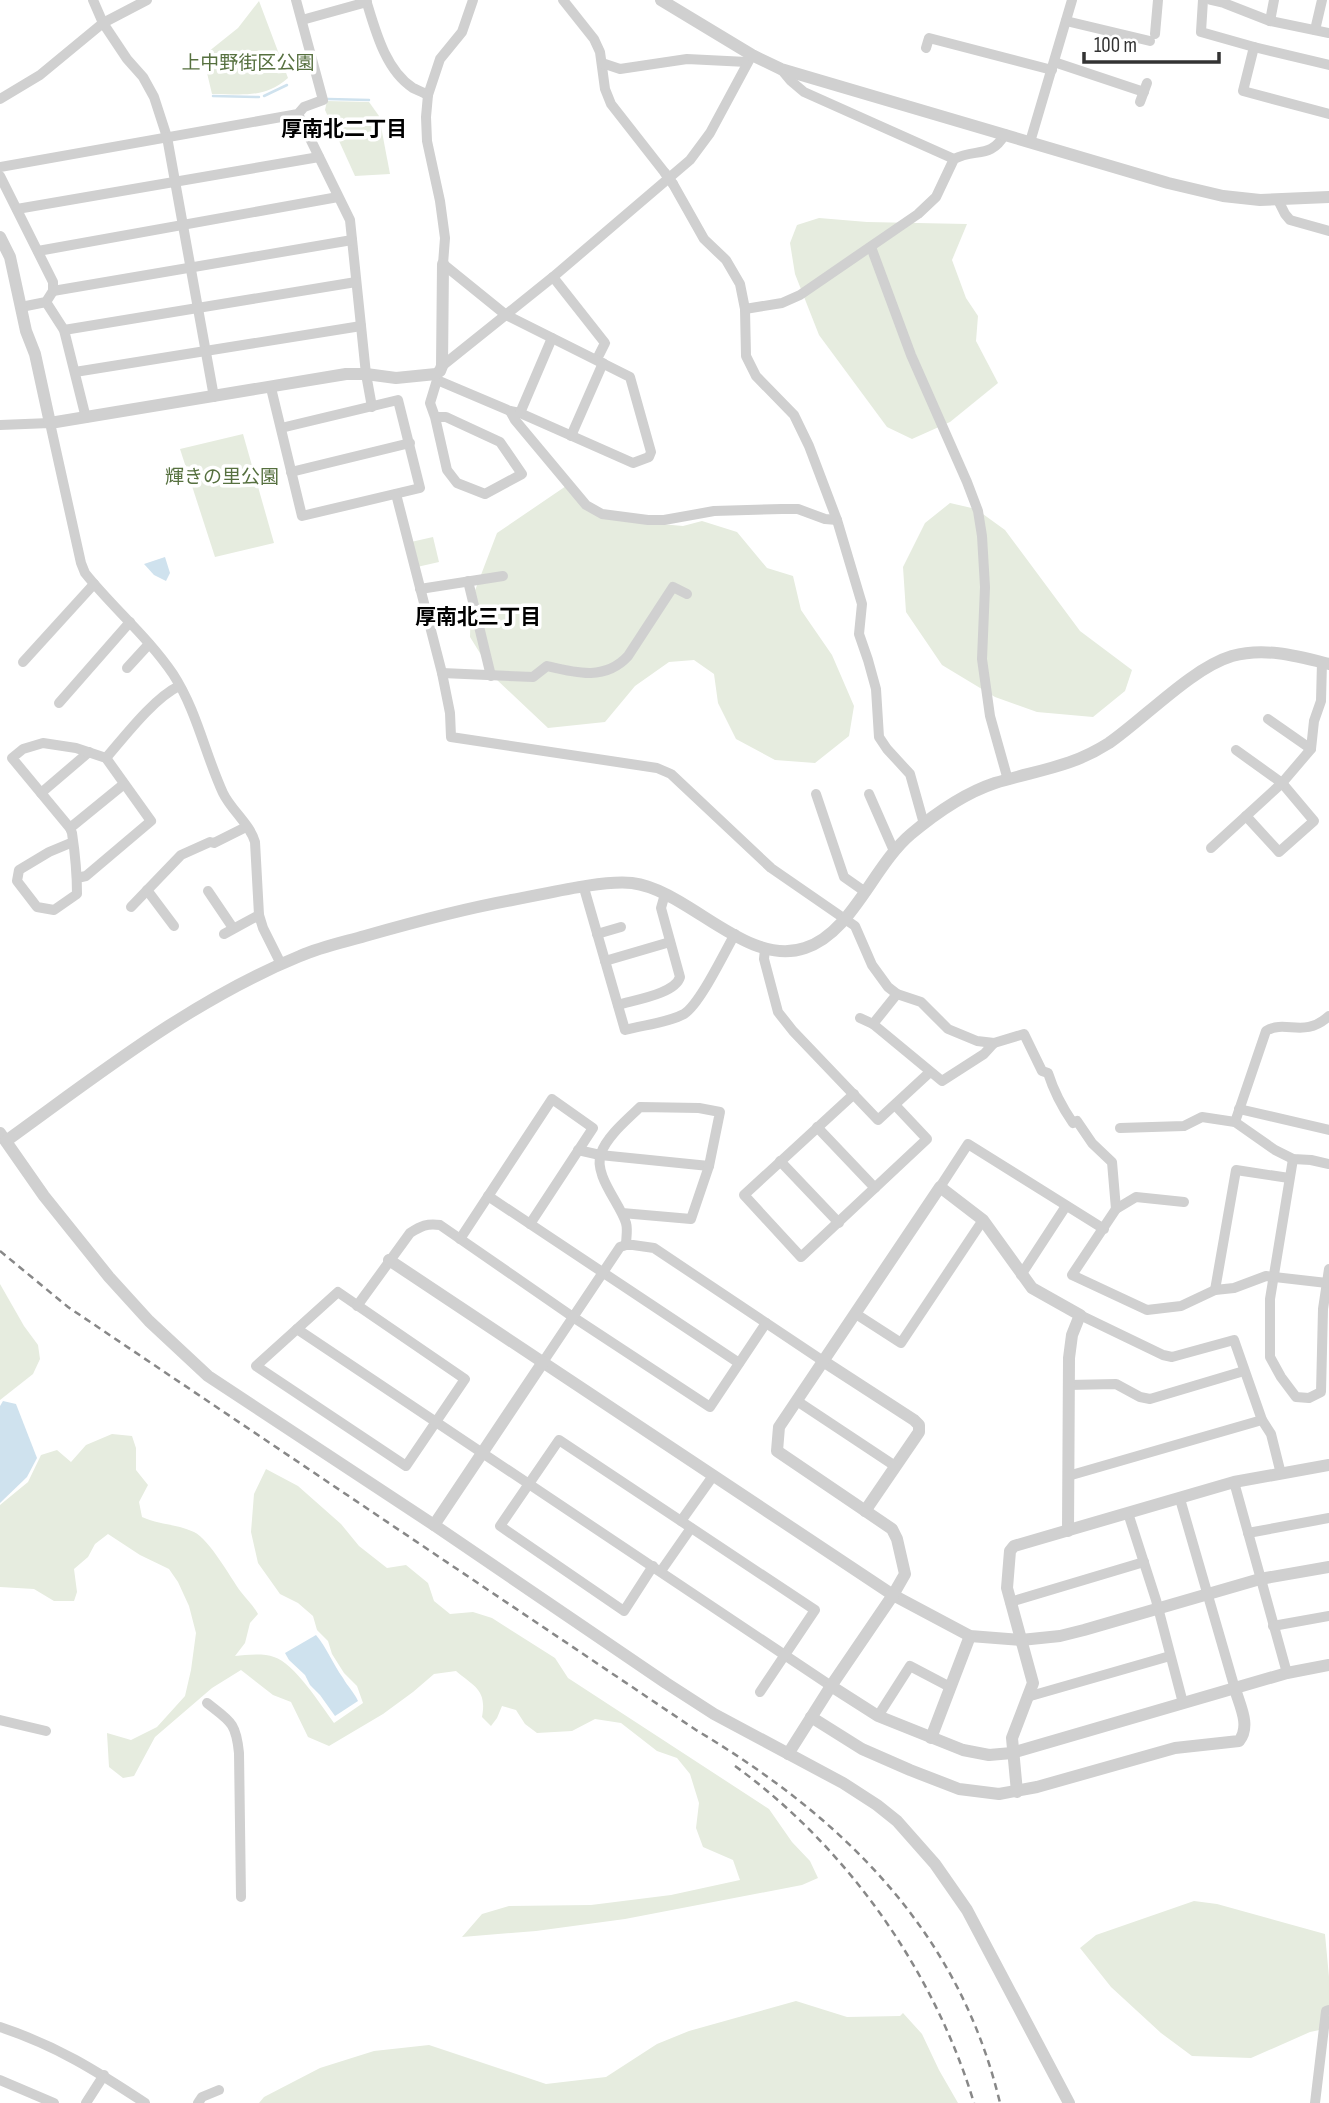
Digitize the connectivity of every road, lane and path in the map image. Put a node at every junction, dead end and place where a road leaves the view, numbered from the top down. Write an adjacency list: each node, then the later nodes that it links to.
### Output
1 (93, 0): 18 (street)
2 (147, 0): 18 (street)
3 (296, 0): 15 (street)
4 (473, 0): 29 (street)
5 (563, 0): 24 (street)
6 (661, 0): 23 (street)
7 (1072, 0): 16 (street)
8 (1158, 0): 16 (street)
9 (1203, 0): 21 (street)
10 (1211, 0): 14 (street)
11 (1275, 0): 17 (street)
12 (1322, 0): 19 (street)
13 (367, 1): 15 (street); 29 (street)
14 (1224, 1): 17 (street)
15 (302, 20): 31 (street)
16 (1066, 21): 26 (street)
17 (1269, 21): 19 (street)
18 (103, 23): 30 (street); 34 (street)
19 (1315, 30): 20 (street)
20 (1329, 33)
21 (1254, 47): 25 (street); 32 (street)
22 (926, 48): 26 (street)
23 (750, 58): 24 (street); 27 (street); 53 (street)
24 (602, 63): 59 (street, bridge)
25 (1329, 65)
26 (1053, 66): 28 (street); 35 (street)
27 (781, 69): 33 (street); 37 (street)
28 (1144, 92)
29 (428, 94): 51 (street)
30 (0, 99)
31 (298, 114): 34 (street); 36 (street)
32 (1329, 114)
33 (1005, 134): 35 (street); 37 (street)
34 (167, 137): 38 (street); 40 (street)
35 (1030, 142): 43 (street)
36 (318, 157): 40 (street); 41 (street)
37 (954, 159): 49 (street)
38 (0, 167)
39 (0, 176): 44 (street)
40 (175, 182): 44 (street); 45 (street)
41 (338, 197): 45 (street); 48 (street)
42 (1329, 197): 43 (street)
43 (1278, 200): 46 (street)
44 (17, 209): 50 (street)
45 (183, 224): 50 (street); 52 (street)
46 (1329, 232)
47 (0, 237): 57 (street)
48 (352, 240): 52 (street); 54 (street)
49 (871, 247): 59 (street); 102 (street)
50 (38, 251): 55 (street)
51 (443, 264): 60 (street); 67 (street)
52 (191, 268): 55 (street); 58 (street)
53 (553, 277): 60 (street); 65 (street)
54 (356, 282): 58 (street); 61 (street)
55 (53, 291): 56 (street)
56 (46, 302): 57 (street); 62 (street)
57 (21, 307): 75 (street)
58 (198, 309): 62 (street); 64 (street)
59 (745, 309): 82 (street)
60 (506, 315): 63 (street); 67 (street)
61 (361, 326): 64 (street); 68 (street)
62 (64, 330): 66 (street)
63 (552, 338): 65 (street); 72 (street)
64 (206, 351): 66 (street); 70 (street)
65 (600, 361): 78 (street); 78 (street)
66 (75, 372): 74 (street)
67 (438, 373): 68 (street); 72 (street); 73 (street)
68 (366, 374): 69 (street); 71 (street)
69 (271, 388): 70 (street); 77 (street)
70 (214, 397): 74 (street)
71 (372, 407): 77 (street); 79 (street)
72 (515, 412): 78 (street); 82 (street)
73 (435, 417): 73 (street)
74 (86, 418): 75 (street)
75 (50, 423): 76 (street); 85 (street)
76 (0, 425)
77 (281, 428): 80 (street)
78 (571, 436)
79 (410, 443): 80 (street); 81 (street)
80 (291, 472): 81 (street)
81 (396, 494): 86 (street)
82 (837, 520): 109 (street)
83 (503, 576): 84 (street)
84 (468, 581): 86 (street); 94 (street)
85 (94, 584): 88 (street); 90 (street)
86 (420, 589): 93 (street)
87 (687, 594): 94 (street)
88 (130, 622): 89 (street); 96 (street)
89 (149, 644): 92 (street); 95 (street)
90 (23, 662)
91 (1326, 663): 98 (street); 102 (street)
92 (127, 668)
93 (442, 673): 94 (street); 123 (street)
94 (491, 676)
95 (179, 685): 101 (street); 110 (street)
96 (60, 703)
97 (1268, 719): 98 (street)
98 (1311, 749): 103 (street)
99 (1236, 750): 103 (street)
100 (89, 752): 101 (street); 105 (street); 105 (street)
101 (106, 758): 104 (street)
102 (1008, 780): 109 (street)
103 (1282, 783): 108 (street); 108 (street)
104 (124, 784): 111 (street); 115 (street)
105 (41, 793): 111 (street)
106 (816, 794): 119 (street)
107 (869, 794): 114 (street)
108 (1246, 816): 113 (street)
109 (924, 824): 114 (street)
110 (246, 827): 117 (street); 122 (street)
111 (70, 828): 112 (street)
112 (73, 842): 115 (street); 115 (street)
113 (1211, 848)
114 (894, 851): 119 (street)
115 (77, 878)
116 (584, 888): 120 (street); 126 (street); 131 (street)
117 (147, 890): 121 (street); 124 (street)
118 (208, 891): 122 (street)
119 (864, 891): 123 (street)
120 (665, 894): 127 (street); 128 (street)
121 (131, 907)
122 (259, 915): 131 (street)
123 (844, 918): 129 (street); 132 (street)
124 (173, 926)
125 (621, 927): 126 (street)
126 (597, 934): 130 (street)
127 (735, 934): 129 (street); 133 (street)
128 (670, 942): 130 (street); 133 (street)
129 (765, 949): 139 (street)
130 (605, 961): 133 (street)
131 (281, 964): 146 (street)
132 (897, 994): 136 (street); 137 (street)
133 (618, 1005)
134 (1329, 1016): 141 (street)
135 (860, 1018): 136 (street)
136 (873, 1024): 138 (street)
137 (994, 1043): 138 (street); 159 (street)
138 (930, 1072): 140 (street)
139 (854, 1094): 140 (street); 143 (street)
140 (895, 1105): 154 (street)
141 (1239, 1109): 142 (street); 145 (street)
142 (1235, 1122): 144 (street); 149 (street)
143 (817, 1127): 150 (street); 154 (street)
144 (1120, 1128)
145 (1329, 1130)
146 (3, 1137): 201 (street)
147 (578, 1150): 148 (street); 156 (street); 163 (street)
148 (600, 1155): 152 (street); 152 (street); 160 (street)
149 (1293, 1159): 151 (street); 153 (street)
150 (780, 1161): 162 (street); 162 (street)
151 (1329, 1164)
152 (709, 1166): 160 (street)
153 (1289, 1178): 171 (street); 173 (street)
154 (875, 1188): 162 (street)
155 (940, 1188): 158 (street); 161 (street); 175 (street)
156 (488, 1196): 163 (street); 165 (street)
157 (1184, 1202): 159 (street)
158 (1066, 1206): 164 (street); 170 (street)
159 (1116, 1209): 164 (street)
160 (622, 1213): 166 (street)
161 (983, 1220): 170 (street); 175 (street)
162 (839, 1223)
163 (530, 1224): 169 (street)
164 (1104, 1229): 173 (street)
165 (460, 1239): 167 (street); 177 (street)
166 (626, 1245): 169 (street); 178 (street)
167 (389, 1260): 174 (street); 181 (street)
168 (1329, 1269): 172 (street)
169 (603, 1273): 177 (street); 182 (street)
170 (1021, 1275): 176 (street)
171 (1273, 1276): 172 (street); 172 (street); 173 (street)
172 (1327, 1283)
173 (1215, 1290)
174 (356, 1306): 179 (street); 187 (street)
175 (856, 1314): 180 (street)
176 (1080, 1315): 183 (street); 184 (street)
177 (573, 1317): 181 (street); 182 (street)
178 (766, 1323): 180 (street); 182 (street)
179 (298, 1329): 187 (street); 187 (street)
180 (824, 1361): 185 (street); 190 (street)
181 (543, 1362): 188 (street); 192 (street)
182 (739, 1363)
183 (1244, 1371): 184 (street); 186 (street)
184 (1068, 1385): 193 (street)
185 (797, 1401): 190 (street); 197 (street)
186 (1262, 1420): 191 (street); 193 (street)
187 (435, 1422): 188 (street)
188 (483, 1452): 194 (street); 201 (street)
189 (1329, 1465): 191 (street)
190 (895, 1466): 197 (street)
191 (1281, 1474): 195 (street)
192 (713, 1476): 200 (street); 209 (street)
193 (1068, 1476): 203 (street)
194 (529, 1482): 200 (street); 207 (street); 207 (street)
195 (1234, 1482): 196 (street); 204 (street)
196 (1180, 1499): 198 (street); 210 (street)
197 (865, 1511): 209 (street)
198 (1128, 1513): 203 (street); 205 (street)
199 (1329, 1518): 204 (street)
200 (681, 1521): 202 (street)
201 (434, 1525): 234 (street)
202 (691, 1528): 207 (street); 217 (street)
203 (1068, 1531): 211 (street)
204 (1248, 1533): 208 (street)
205 (1143, 1562): 211 (street); 212 (street)
206 (1329, 1567): 208 (street)
207 (657, 1568): 217 (street)
208 (1260, 1580): 210 (street); 214 (street)
209 (893, 1595): 215 (street); 221 (street)
210 (1207, 1595): 212 (street); 223 (street)
211 (1010, 1602): 216 (street)
212 (1158, 1609): 216 (street); 218 (street)
213 (1329, 1616): 214 (street)
214 (1273, 1626): 220 (street)
215 (970, 1636): 216 (street); 222 (street)
216 (1021, 1640): 225 (street)
217 (786, 1654): 221 (street); 224 (street)
218 (1170, 1656): 225 (street); 227 (street)
219 (1329, 1665): 220 (street)
220 (1287, 1674): 223 (street)
221 (831, 1686): 228 (street); 229 (street)
222 (950, 1687): 228 (street); 232 (street)
223 (1235, 1689): 227 (street); 235 (street)
224 (760, 1692)
225 (1027, 1697): 233 (street)
226 (207, 1703): 236 (street)
227 (1183, 1703): 233 (street)
228 (878, 1716): 232 (street)
229 (811, 1717): 234 (street); 235 (street)
230 (0, 1720): 231 (street)
231 (46, 1731)
232 (931, 1738): 233 (street)
233 (1012, 1753): 235 (street)
234 (789, 1754): 246 (street)
235 (1017, 1792)
236 (241, 1897)
237 (1329, 2010): 247 (street)
238 (0, 2027): 239 (street)
239 (104, 2075): 243 (street); 244 (street)
240 (0, 2080): 242 (street)
241 (219, 2090): 245 (street)
242 (54, 2103)
243 (86, 2103)
244 (145, 2103)
245 (198, 2103)
246 (1069, 2103)
247 (1315, 2103)

